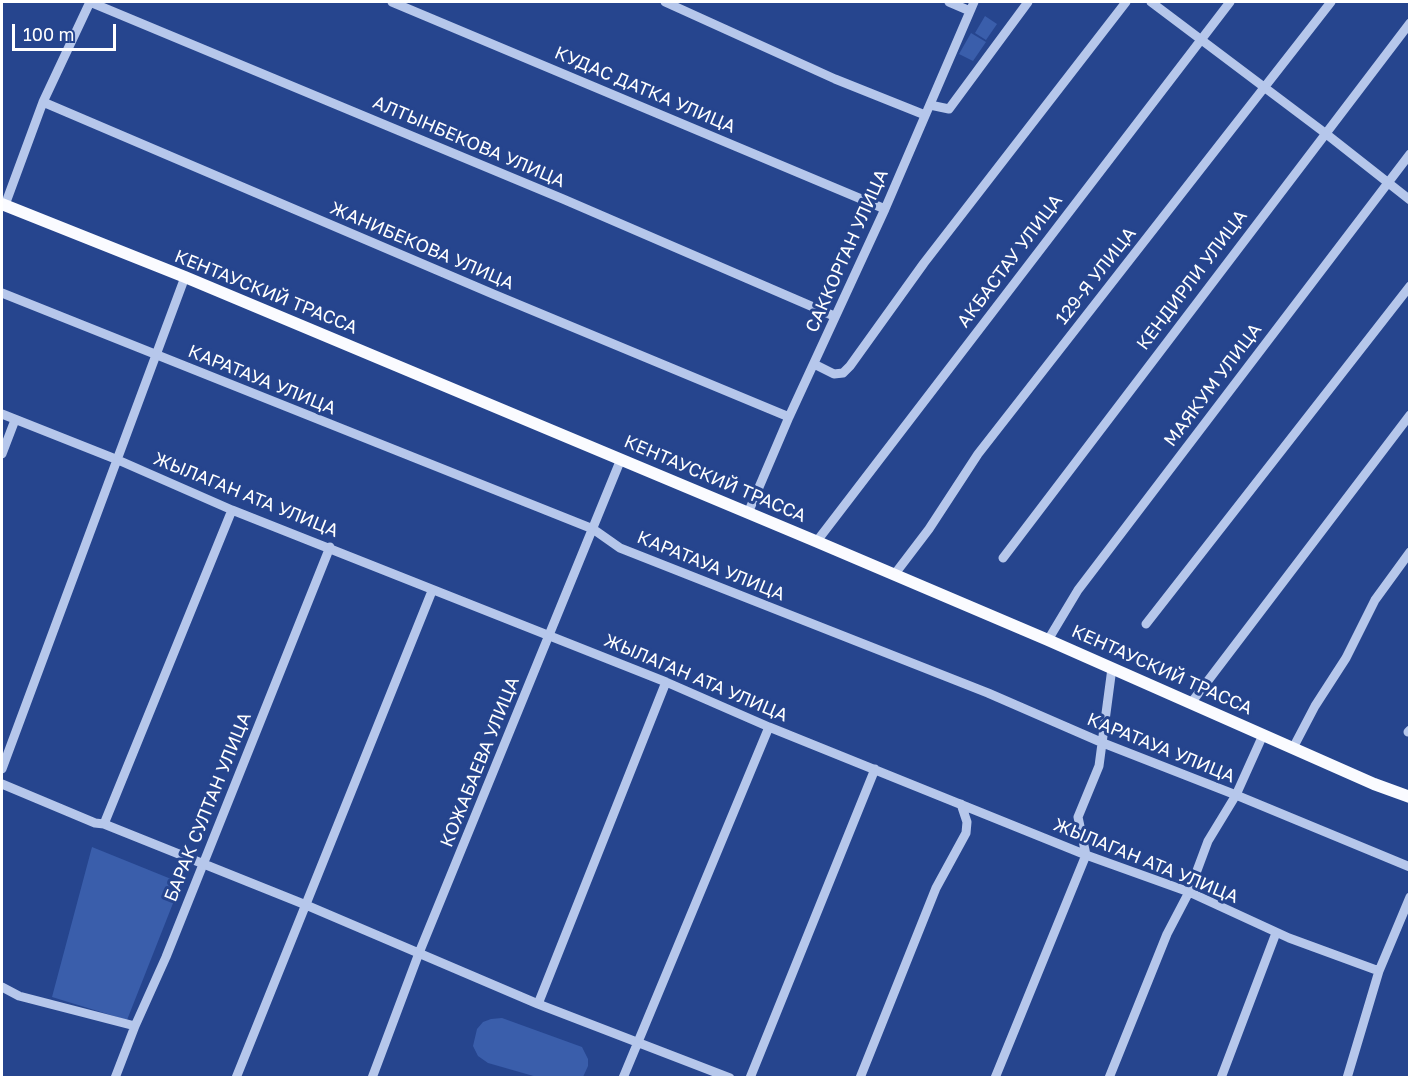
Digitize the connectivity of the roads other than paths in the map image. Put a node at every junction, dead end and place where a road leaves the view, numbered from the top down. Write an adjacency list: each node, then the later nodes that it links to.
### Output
1 (90, 2): 14 (street); 25 (street, АЛТЫНБЕКОВА УЛИЦА)
2 (392, 2): 21 (street, КУДАС ДАТКА УЛИЦА)
3 (665, 2): 15 (street)
4 (949, 2): 10 (street)
5 (1028, 2): 15 (street)
6 (1125, 2): 27 (street)
7 (1150, 2): 12 (street)
8 (1230, 2): 12 (street, АКБАСТАУ УЛИЦА)
9 (1330, 2): 13 (street, 129-Я УЛИЦА)
10 (972, 6): 15 (street, САККОРГАН УЛИЦА)
11 (1410, 23): 16 (street, КЕНДИРЛИ УЛИЦА)
12 (1201, 39): 13 (street); 38 (street, АКБАСТАУ УЛИЦА)
13 (1264, 87): 16 (street); 42 (street, 129-Я УЛИЦА)
14 (43, 102): 20 (street); 30 (street, ЖАНИБЕКОВА УЛИЦА)
15 (928, 110): 21 (street, САККОРГАН УЛИЦА)
16 (1325, 133): 18 (street); 41 (street, КЕНДИРЛИ УЛИЦА)
17 (1410, 154): 18 (street, МАЯКУМ УЛИЦА)
18 (1387, 184): 19 (street); 46 (street, МАЯКУМ УЛИЦА)
19 (1410, 200)
20 (3, 205): 22 (main road, КЕНТАУСКИЙ ТРАССА)
21 (885, 209): 25 (street, САККОРГАН УЛИЦА)
22 (185, 277): 26 (street); 33 (main road, КЕНТАУСКИЙ ТРАССА)
23 (1410, 286): 44 (street)
24 (2, 293): 26 (street, КАРАТАУА УЛИЦА)
25 (834, 316): 27 (street, САККОРГАН УЛИЦА)
26 (155, 355): 34 (street); 37 (street, КАРАТАУА УЛИЦА)
27 (814, 364): 30 (street, САККОРГАН УЛИЦА)
28 (2, 414): 31 (street, ЖЫЛАГАН АТА УЛИЦА)
29 (1410, 415): 49 (street)
30 (789, 417): 36 (street, САККОРГАН УЛИЦА)
31 (15, 420): 32 (street); 34 (street, ЖЫЛАГАН АТА УЛИЦА)
32 (2, 454)
33 (621, 459): 36 (main road, КЕНТАУСКИЙ ТРАССА); 37 (street, КОЖАБАЕВА УЛИЦА)
34 (118, 460): 35 (street, ЖЫЛАГАН АТА УЛИЦА); 55 (street)
35 (232, 510): 39 (street, ЖЫЛАГАН АТА УЛИЦА); 60 (street)
36 (748, 513): 38 (main road, КЕНТАУСКИЙ ТРАССА)
37 (593, 529): 45 (street, КОЖАБАЕВА УЛИЦА); 52 (street, КАРАТАУА УЛИЦА)
38 (817, 541): 42 (main road, КЕНТАУСКИЙ ТРАССА)
39 (330, 548): 43 (street, ЖЫЛАГАН АТА УЛИЦА); 62 (street, БАРАК СУЛТАН УЛИЦА)
40 (1410, 552): 53 (street)
41 (1003, 558)
42 (894, 575): 46 (main road, КЕНТАУСКИЙ ТРАССА)
43 (432, 591): 45 (street, ЖЫЛАГАН АТА УЛИЦА); 66 (street)
44 (1146, 624)
45 (550, 636): 48 (street, ЖЫЛАГАН АТА УЛИЦА); 68 (street, КОЖАБАЕВА УЛИЦА)
46 (1048, 640): 47 (main road, КЕНТАУСКИЙ ТРАССА)
47 (1112, 668): 49 (main road, КЕНТАУСКИЙ ТРАССА); 52 (street)
48 (666, 682): 50 (street, ЖЫЛАГАН АТА УЛИЦА); 71 (street)
49 (1191, 703): 51 (main road, КЕНТАУСКИЙ ТРАССА)
50 (770, 727): 54 (street, ЖЫЛАГАН АТА УЛИЦА); 73 (street)
51 (1263, 735): 53 (main road, КЕНТАУСКИЙ ТРАССА); 57 (street)
52 (1103, 743): 57 (street, КАРАТАУА УЛИЦА); 61 (street)
53 (1293, 748): 58 (main road, КЕНТАУСКИЙ ТРАССА)
54 (875, 769): 59 (street, ЖЫЛАГАН АТА УЛИЦА); 79 (street)
55 (2, 770)
56 (2, 784): 60 (street)
57 (1236, 795): 63 (street, КАРАТАУА УЛИЦА); 64 (street)
58 (1410, 797)
59 (961, 804): 61 (street, ЖЫЛАГАН АТА УЛИЦА); 80 (street)
60 (104, 824): 62 (street)
61 (1086, 855): 64 (street, ЖЫЛАГАН АТА УЛИЦА); 81 (street)
62 (203, 864): 66 (street); 72 (street, БАРАК СУЛТАН УЛИЦА)
63 (1410, 867)
64 (1190, 892): 67 (street, ЖЫЛАГАН АТА УЛИЦА); 82 (street)
65 (1410, 897): 69 (street)
66 (306, 905): 68 (street); 75 (street)
67 (1276, 933): 69 (street, ЖЫЛАГАН АТА УЛИЦА); 83 (street)
68 (419, 953): 71 (street); 76 (street, КОЖАБАЕВА УЛИЦА)
69 (1379, 971): 84 (street)
70 (2, 987): 72 (street)
71 (538, 1004): 73 (street)
72 (135, 1026): 74 (street, БАРАК СУЛТАН УЛИЦА)
73 (637, 1042): 77 (street); 78 (street)
74 (115, 1077)
75 (236, 1077)
76 (372, 1077)
77 (623, 1077)
78 (730, 1077)
79 (750, 1077)
80 (861, 1077)
81 (995, 1077)
82 (1109, 1077)
83 (1221, 1077)
84 (1347, 1077)

